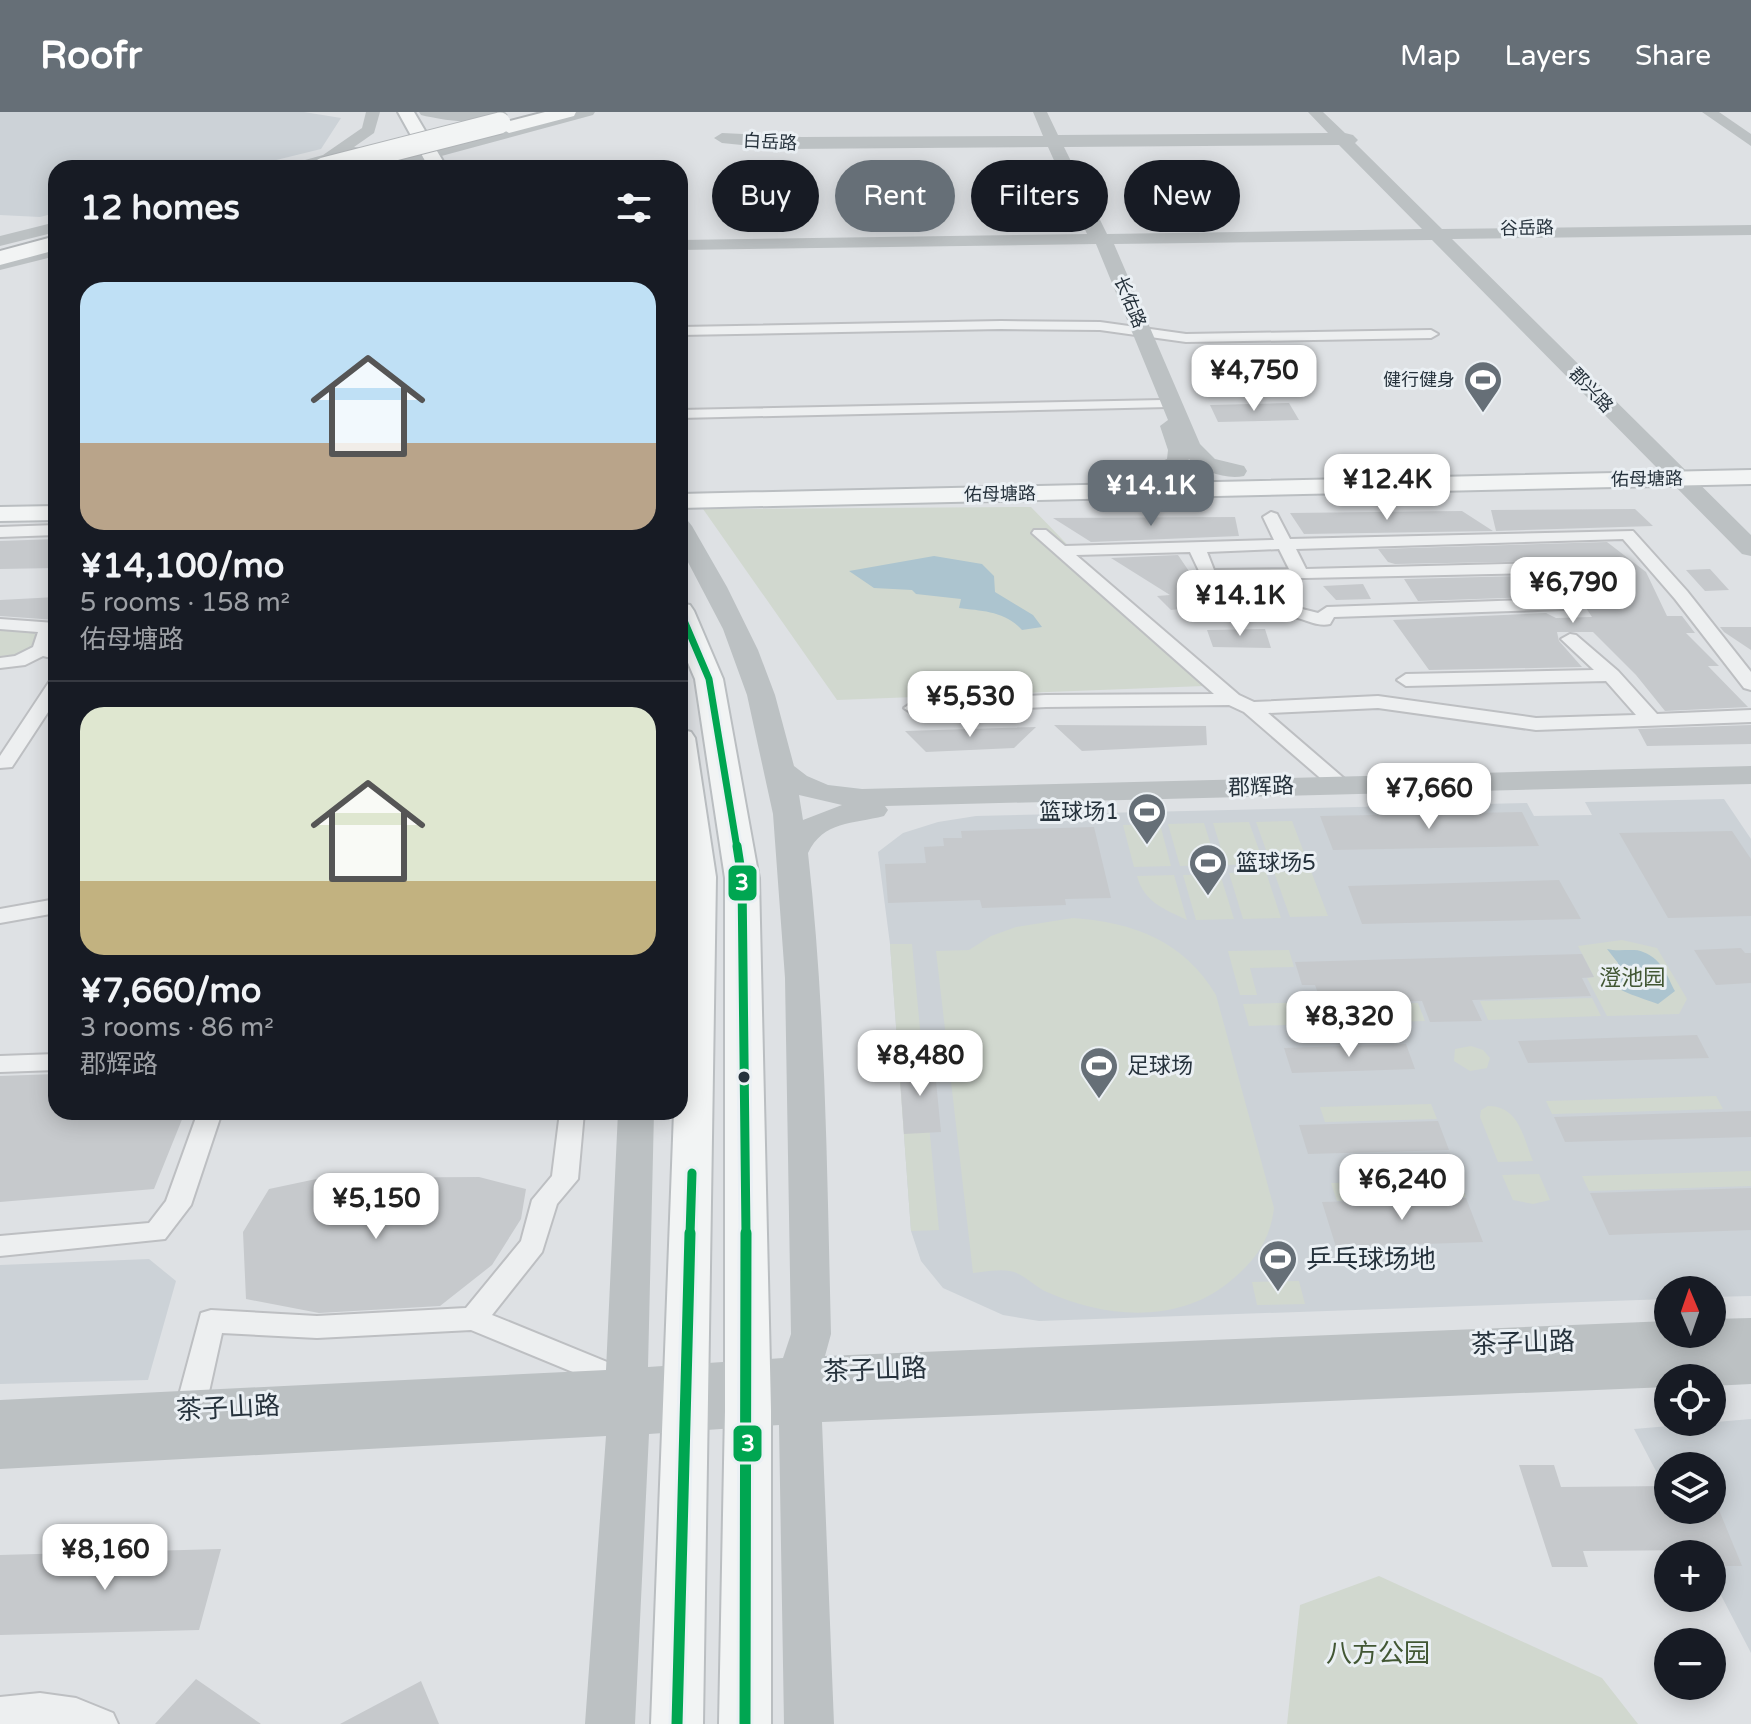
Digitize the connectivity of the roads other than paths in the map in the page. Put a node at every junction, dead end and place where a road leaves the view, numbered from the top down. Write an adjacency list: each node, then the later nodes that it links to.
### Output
1 (373, 112): 14 (main road); 18 (main road)
2 (389, 112): 14 (main road)
3 (406, 112): 14 (main road)
4 (425, 112): 12 (main road); 14 (main road)
5 (542, 112): 12 (highway)
6 (567, 112): 12 (highway)
7 (588, 112): 12 (main road)
8 (1037, 112): 16 (main road, 长佑路)
9 (1318, 112): 15 (main road, 郡兴路)
10 (1709, 112): 17 (main road)
11 (1723, 112): 13 (main road)
12 (501, 123): 14 (main road); 20 (highway, bridge); 21 (highway); 24 (main road); 25 (main road)
13 (1751, 132)
14 (412, 137): 19 (main road); 22 (main road); 23 (main road)
15 (1346, 139): 16 (main road, 白岳路); 28 (main road, 郡兴路)
16 (1051, 141): 16 (main road, 白岳路); 29 (main road, 长佑路)
17 (1751, 141)
18 (326, 160)
19 (337, 160)
20 (343, 160)
21 (378, 160)
22 (421, 160)
23 (421, 160)
24 (423, 160)
25 (466, 160)
26 (1751, 228): 28 (main road)
27 (48, 229): 31 (main road)
28 (1439, 232): 29 (main road); 44 (main road, 郡兴路)
29 (1096, 237): 32 (main road); 39 (main road, 长佑路)
30 (48, 238): 34 (highway)
31 (0, 241)
32 (688, 242)
33 (48, 245): 36 (highway)
34 (0, 250)
35 (48, 253): 37 (main road)
36 (0, 258)
37 (0, 265)
38 (688, 331): 39 (street)
39 (1138, 331): 40 (street); 41 (main road, 长佑路); 45 (main road, 长佑路)
40 (1431, 334)
41 (1163, 404): 42 (street); 46 (main road, 长佑路)
42 (688, 414)
43 (1751, 460): 44 (main road, 佑母塘路)
44 (1680, 470): 45 (main road, 佑母塘路); 47 (main road, 佑母塘路); 51 (main road, 佑母塘路); 58 (main road, 郡兴路); 62 (main road, 郡兴路)
45 (1236, 471): 46 (main road, 佑母塘路)
46 (1153, 473): 48 (main road, 佑母塘路)
47 (1751, 477)
48 (688, 482)
49 (48, 494): 50 (main road)
50 (0, 496)
51 (688, 501)
52 (48, 513): 53 (main road)
53 (0, 514)
54 (1271, 517): 60 (street)
55 (48, 530): 56 (street)
56 (0, 532)
57 (1040, 533): 63 (street)
58 (1751, 533)
59 (688, 539): 82 (main road)
60 (1286, 544): 61 (street); 64 (street); 74 (street)
61 (1196, 545): 63 (street); 65 (street)
62 (1751, 549)
63 (1059, 551): 76 (street)
64 (1300, 574): 65 (street); 65 (street)
65 (1207, 575)
66 (0, 624): 67 (street)
67 (48, 627)
68 (688, 630): 100 (main road)
69 (1570, 639): 72 (street)
70 (48, 652): 71 (street)
71 (0, 663)
72 (1611, 675): 73 (street); 80 (street)
73 (1406, 680)
74 (1751, 684)
75 (48, 698): 81 (street)
76 (1232, 699): 77 (street); 78 (street)
77 (913, 708)
78 (1251, 708): 80 (street); 84 (street)
79 (1751, 716): 80 (street)
80 (1650, 718)
81 (5, 763)
82 (779, 768): 84 (main road, 郡辉路); 87 (main road)
83 (1751, 775): 84 (main road, 郡辉路)
84 (1340, 785)
85 (1751, 786): 87 (main road, 郡辉路)
86 (688, 797): 101 (main road)
87 (793, 853): 99 (main road)
88 (48, 907): 89 (street)
89 (0, 916)
90 (48, 1062): 91 (street)
91 (0, 1064)
92 (207, 1120): 95 (street)
93 (571, 1120): 96 (street)
94 (636, 1120): 102 (main road)
95 (0, 1246)
96 (473, 1319): 102 (street); 103 (street)
97 (1751, 1334): 99 (main road, 茶子山路)
98 (1751, 1367): 99 (main road, 茶子山路)
99 (800, 1389): 100 (main road, 茶子山路); 111 (main road)
100 (747, 1395): 101 (main road, 茶子山路); 110 (main road)
101 (686, 1397): 102 (main road, 茶子山路); 109 (main road)
102 (628, 1400): 103 (main road, 茶子山路); 105 (main road, 茶子山路); 108 (main road)
103 (190, 1410): 104 (main road, 茶子山路)
104 (0, 1418)
105 (0, 1451)
106 (0, 1713): 107 (street)
107 (101, 1724)
108 (610, 1724)
109 (677, 1724)
110 (745, 1724)
111 (809, 1724)

